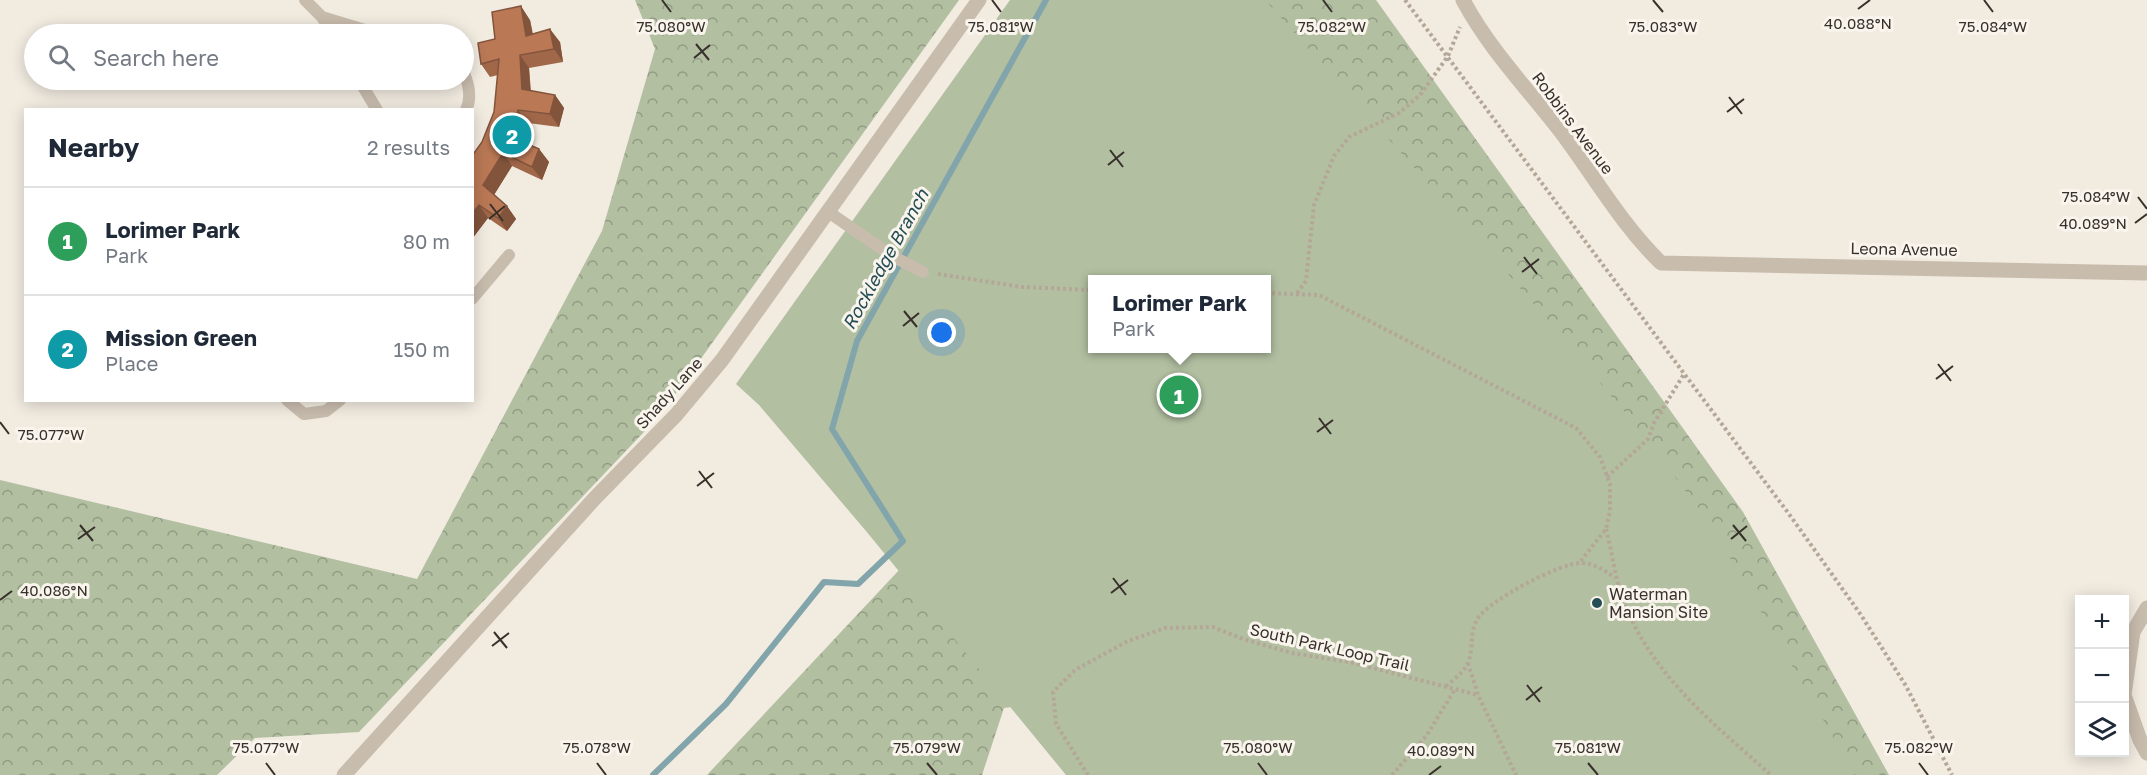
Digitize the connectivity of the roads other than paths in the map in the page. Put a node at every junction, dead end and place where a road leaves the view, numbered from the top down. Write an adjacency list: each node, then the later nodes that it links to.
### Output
1 (305, 0): 4 (lane)
2 (978, 0): 11 (street, Shady Lane)
3 (1463, 0): 13 (street, Robbins Avenue)
4 (322, 17): 5 (lane); 6 (lane)
5 (326, 24)
6 (345, 24)
7 (365, 90): 9 (lane)
8 (469, 90): 10 (lane)
9 (376, 108)
10 (467, 108)
11 (827, 211): 14 (lane); 23 (street, Shady Lane)
12 (508, 255): 16 (lane)
13 (1661, 263): 15 (street, Leona Avenue)
14 (923, 272)
15 (2147, 273)
16 (474, 297)
17 (289, 402): 18 (lane)
18 (337, 402)
19 (2147, 608): 20 (street)
20 (2129, 660)
21 (2127, 703): 22 (street)
22 (2147, 753)
23 (344, 775)

